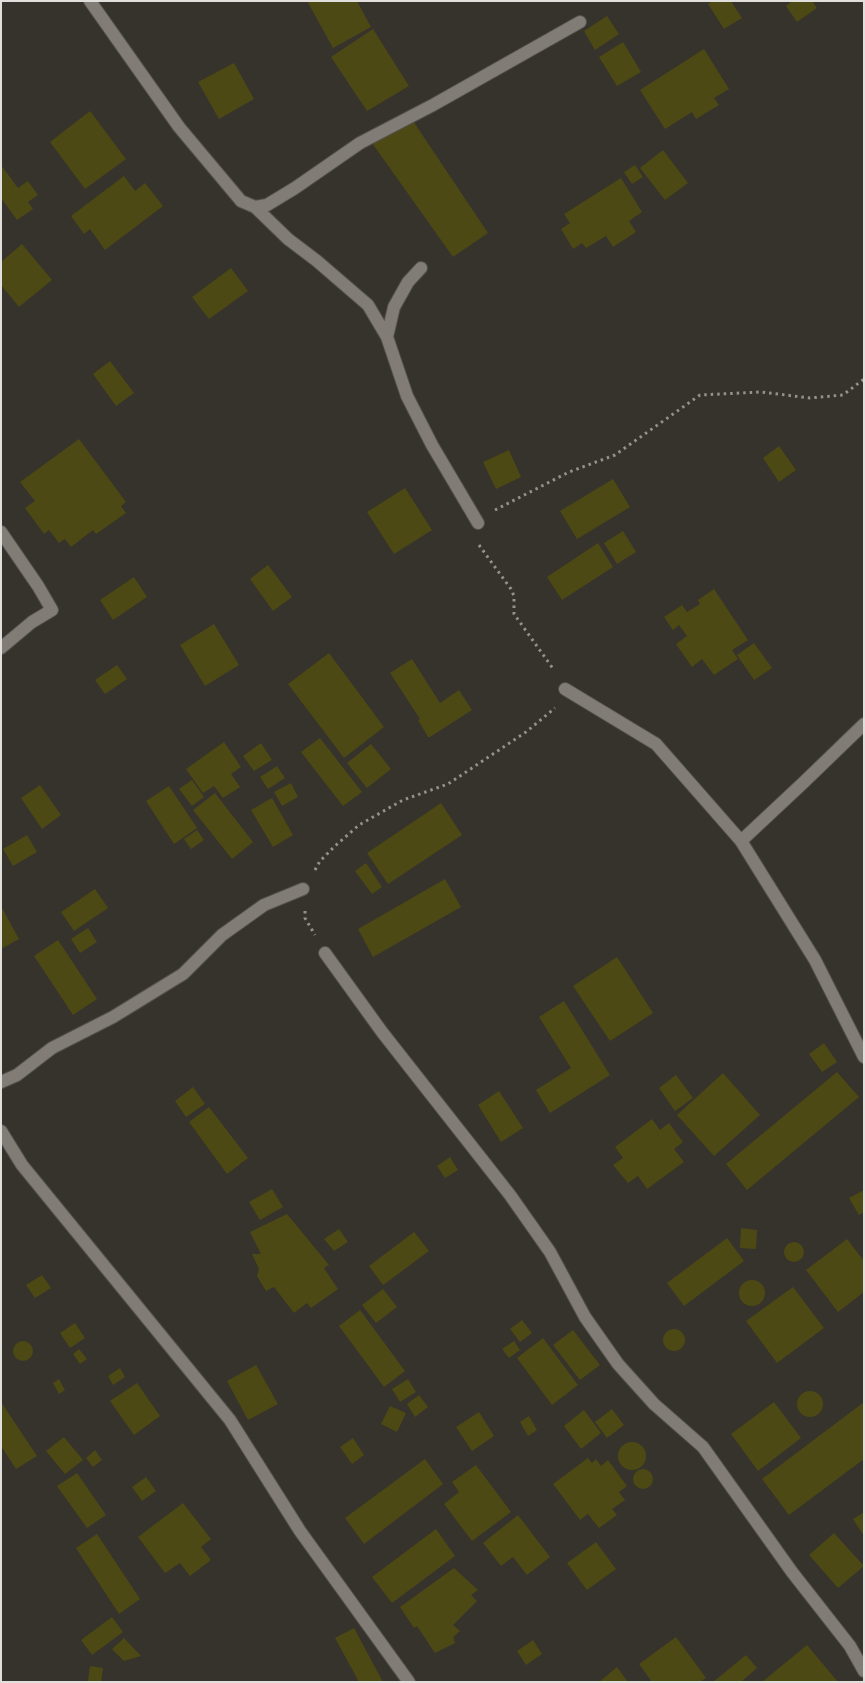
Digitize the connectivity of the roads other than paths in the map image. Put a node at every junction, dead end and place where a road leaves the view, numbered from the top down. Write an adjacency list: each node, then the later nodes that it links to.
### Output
1 (90, 1): 3 (street)
2 (580, 22): 3 (street)
3 (255, 207): 5 (street)
4 (421, 268): 5 (street)
5 (387, 337): 6 (street)
6 (478, 523)
7 (1, 532): 8 (street)
8 (1, 648)
9 (565, 689): 11 (street)
10 (864, 724): 11 (street)
11 (741, 840): 14 (street)
12 (304, 889): 15 (street)
13 (324, 953): 17 (street)
14 (864, 1057)
15 (1, 1082)
16 (1, 1131): 18 (street)
17 (864, 1671)
18 (409, 1682)

